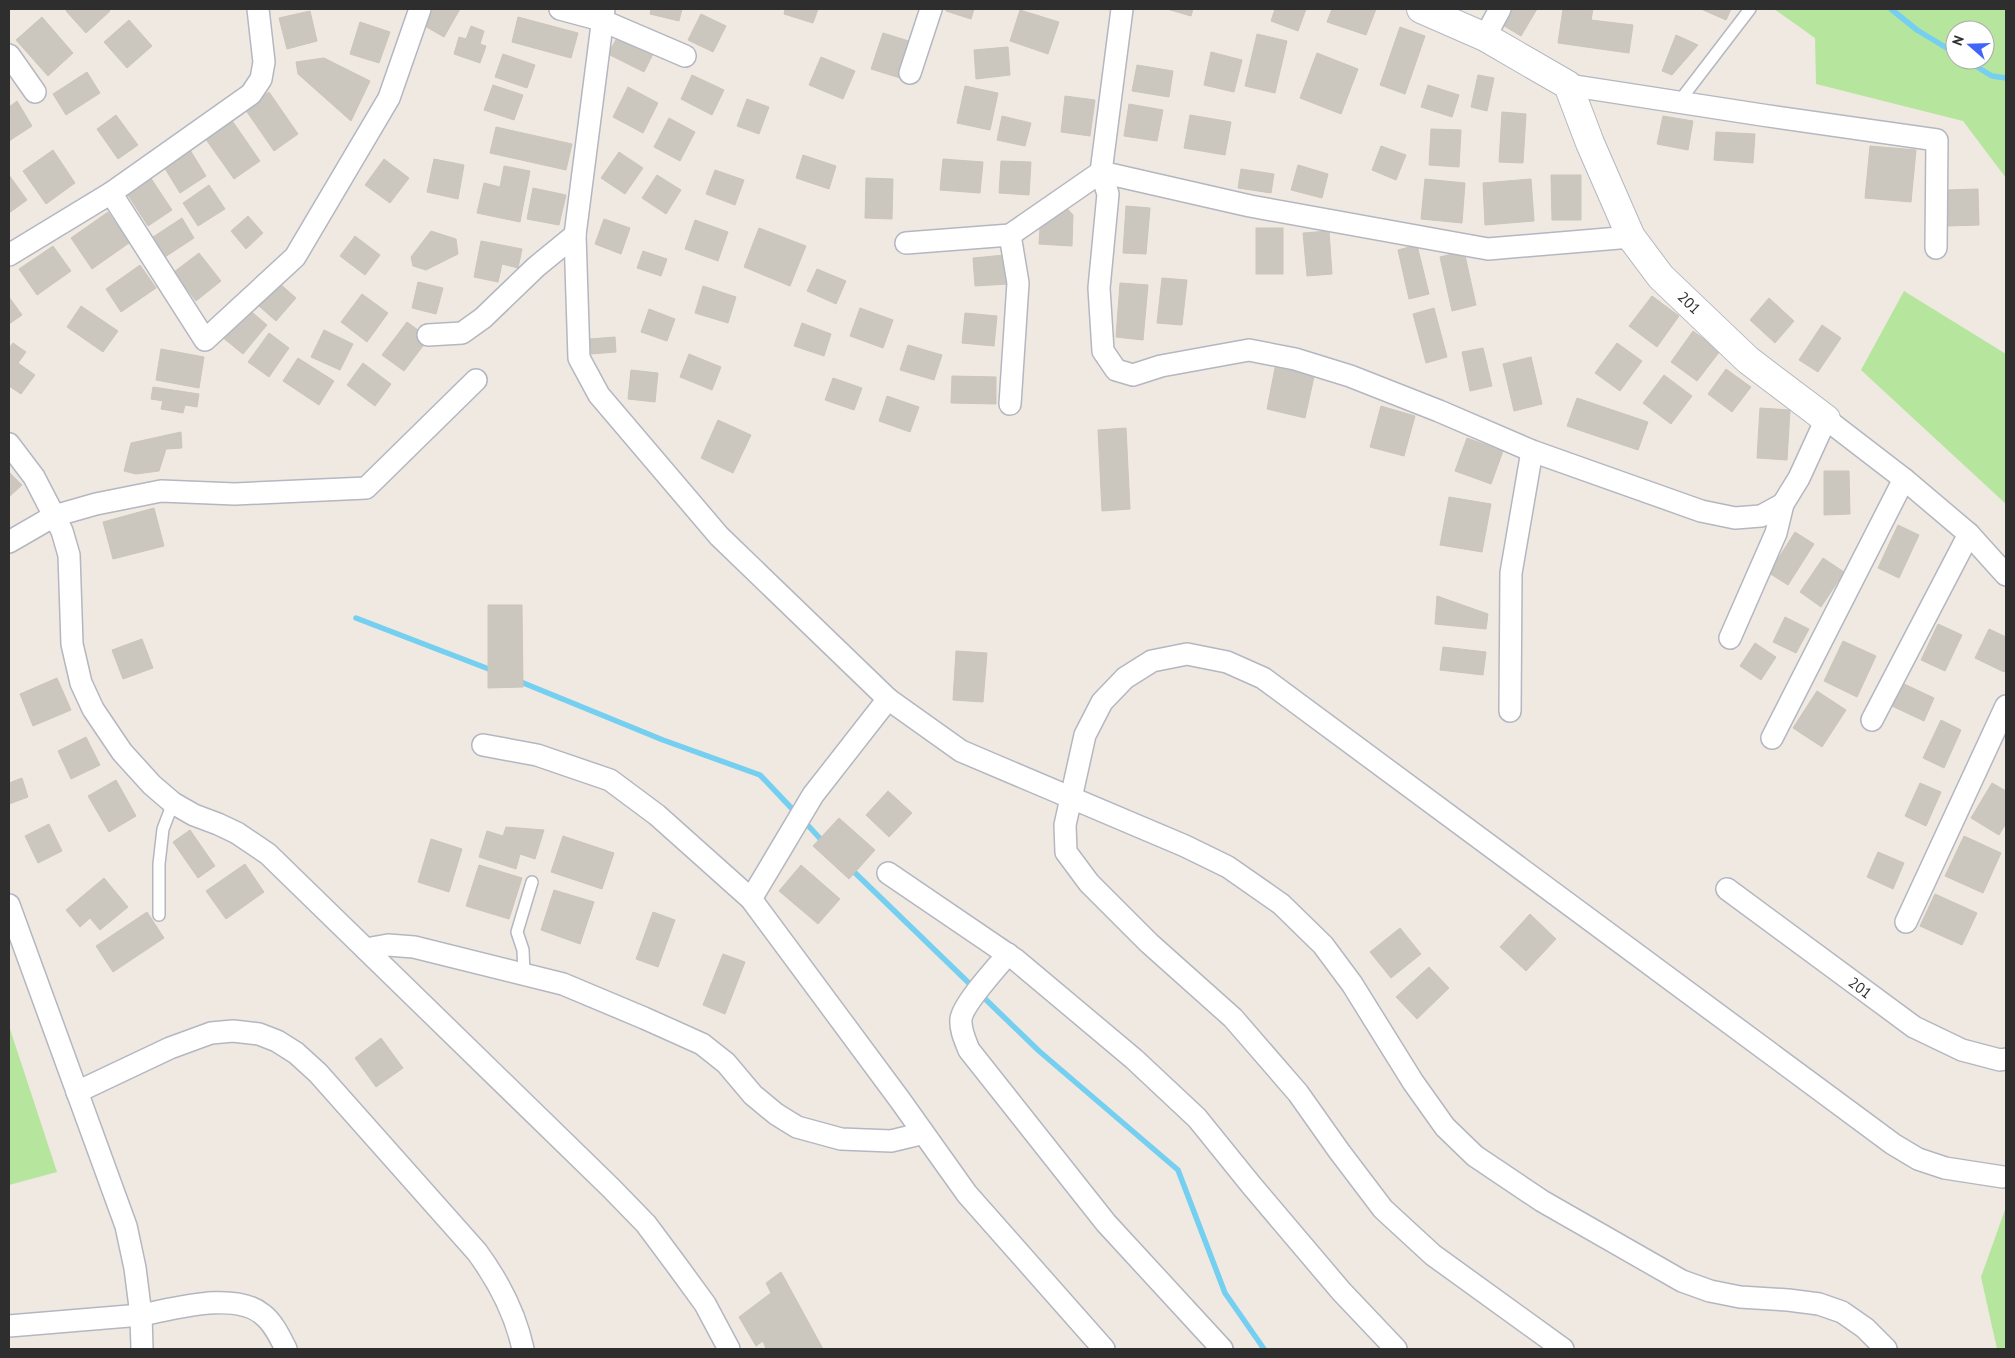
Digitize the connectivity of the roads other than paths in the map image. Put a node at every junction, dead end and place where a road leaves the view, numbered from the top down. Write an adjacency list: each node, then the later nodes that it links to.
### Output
1 (258, 9): 18 (street)
2 (420, 9): 18 (street)
3 (560, 9): 9 (street)
4 (931, 9): 13 (street)
5 (1122, 9): 17 (street)
6 (1422, 9): 10 (street)
7 (1500, 9): 10 (street)
8 (1750, 9): 16 (lane)
9 (602, 14): 12 (street); 20 (street)
10 (1485, 37): 14 (street)
11 (9, 55): 15 (street)
12 (685, 56)
13 (910, 73)
14 (1568, 85): 16 (street); 21 (street, 201)
15 (35, 92)
16 (1678, 103): 23 (street)
17 (1101, 172): 19 (street); 21 (street); 30 (street)
18 (111, 193): 24 (street)
19 (1010, 234): 22 (street); 27 (street)
20 (575, 235): 25 (street); 38 (street)
21 (1631, 237): 28 (street, 201)
22 (906, 243)
23 (1936, 248)
24 (9, 255)
25 (428, 335)
26 (476, 380): 33 (street)
27 (1010, 404)
28 (1826, 419): 31 (street, 201); 32 (street)
29 (9, 444): 33 (street)
30 (1532, 451): 32 (street); 40 (street)
31 (1904, 479): 34 (street, 201); 42 (street)
32 (1782, 504): 37 (street)
33 (54, 516): 35 (street); 45 (street)
34 (1969, 534): 36 (street, 201); 41 (street)
35 (9, 542)
36 (2006, 575)
37 (1730, 638)
38 (888, 699): 44 (street); 49 (street)
39 (2006, 706): 52 (street)
40 (1510, 711)
41 (1872, 720)
42 (1772, 738)
43 (483, 746): 49 (street)
44 (1072, 799): 59 (street); 69 (street); 70 (street)
45 (173, 803): 51 (lane); 53 (street)
46 (888, 873): 54 (street)
47 (532, 882): 55 (lane)
48 (1727, 889): 56 (street, 201)
49 (750, 899): 58 (street)
50 (9, 905): 57 (street)
51 (159, 914)
52 (1906, 922)
53 (366, 949): 55 (street); 65 (street)
54 (1008, 954): 67 (street); 68 (street)
55 (524, 974): 58 (street)
56 (2006, 1059)
57 (77, 1092): 60 (street); 64 (street)
58 (922, 1131): 66 (street)
59 (2003, 1178)
60 (141, 1315): 61 (street); 62 (street); 63 (street)
61 (9, 1326)
62 (142, 1349)
63 (286, 1349)
64 (523, 1349)
65 (729, 1349)
66 (1104, 1349)
67 (1222, 1349)
68 (1396, 1349)
69 (1563, 1349)
70 (1886, 1349)

